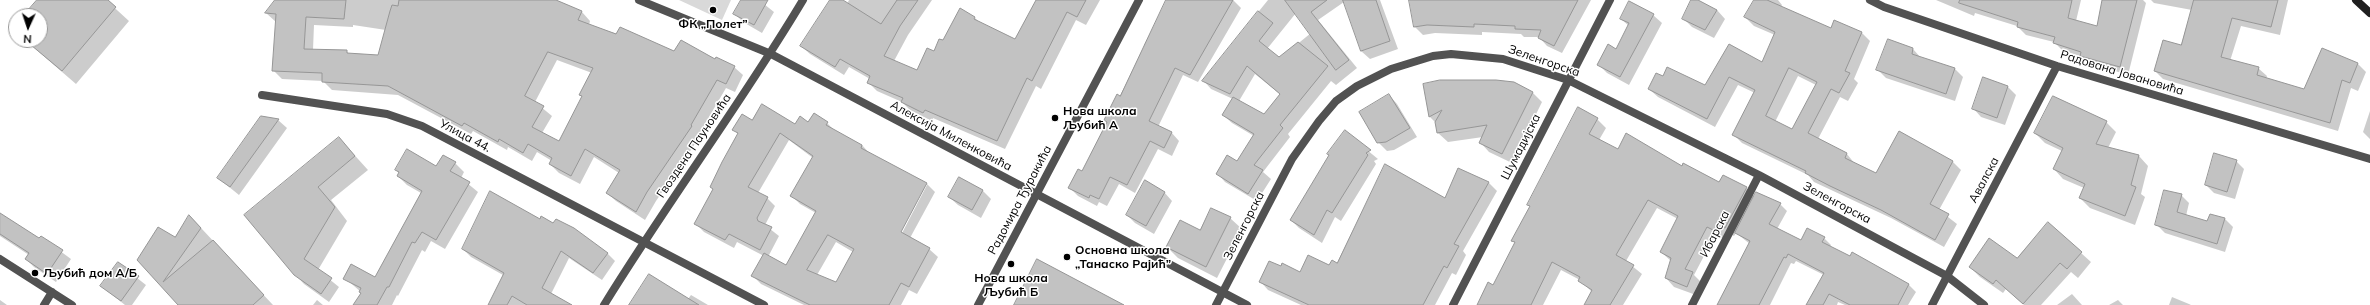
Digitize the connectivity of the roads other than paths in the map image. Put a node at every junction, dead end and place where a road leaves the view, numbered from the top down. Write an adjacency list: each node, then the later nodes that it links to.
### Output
1 (639, 0): 8 (street, Алексија Миленковића)
2 (803, 0): 8 (street, Гвоздена Пауновића)
3 (1139, 0): 14 (street, Радомира Ђуракића)
4 (1610, 0): 10 (street, Шумадијска)
5 (1870, 0): 9 (street, Радована Јовановића)
6 (2356, 0): 7 (main road)
7 (2370, 13)
8 (771, 54): 14 (street, Алексија Миленковића); 15 (street, Гвоздена Пауновића)
9 (2057, 66): 12 (street, Радована Јовановића); 17 (street, Авалска)
10 (1568, 80): 13 (street, Зеленгорска); 19 (street, Зеленгорска); 27 (street, Шумадијска)
11 (262, 95): 15 (street, Улица 44.)
12 (2370, 159)
13 (1759, 175): 17 (street, Зеленгорска); 28 (street, Ибарска)
14 (1037, 195): 19 (street, Алексија Миленковића); 24 (street, Радомира Ђуракића)
15 (642, 243): 22 (street, Гвоздена Пауновића); 23 (street, Улица 44.)
16 (0, 259): 18 (street)
17 (1947, 276): 29 (street, Авалска); 30 (street, Зеленгорска)
18 (52, 292): 20 (street); 21 (street)
19 (1223, 292): 25 (street, Зеленгорска); 26 (street, Алексија Миленковића)
20 (44, 305)
21 (72, 305)
22 (604, 305)
23 (764, 305)
24 (978, 305)
25 (1216, 305)
26 (1247, 305)
27 (1453, 305)
28 (1692, 305)
29 (1932, 305)
30 (1984, 305)

